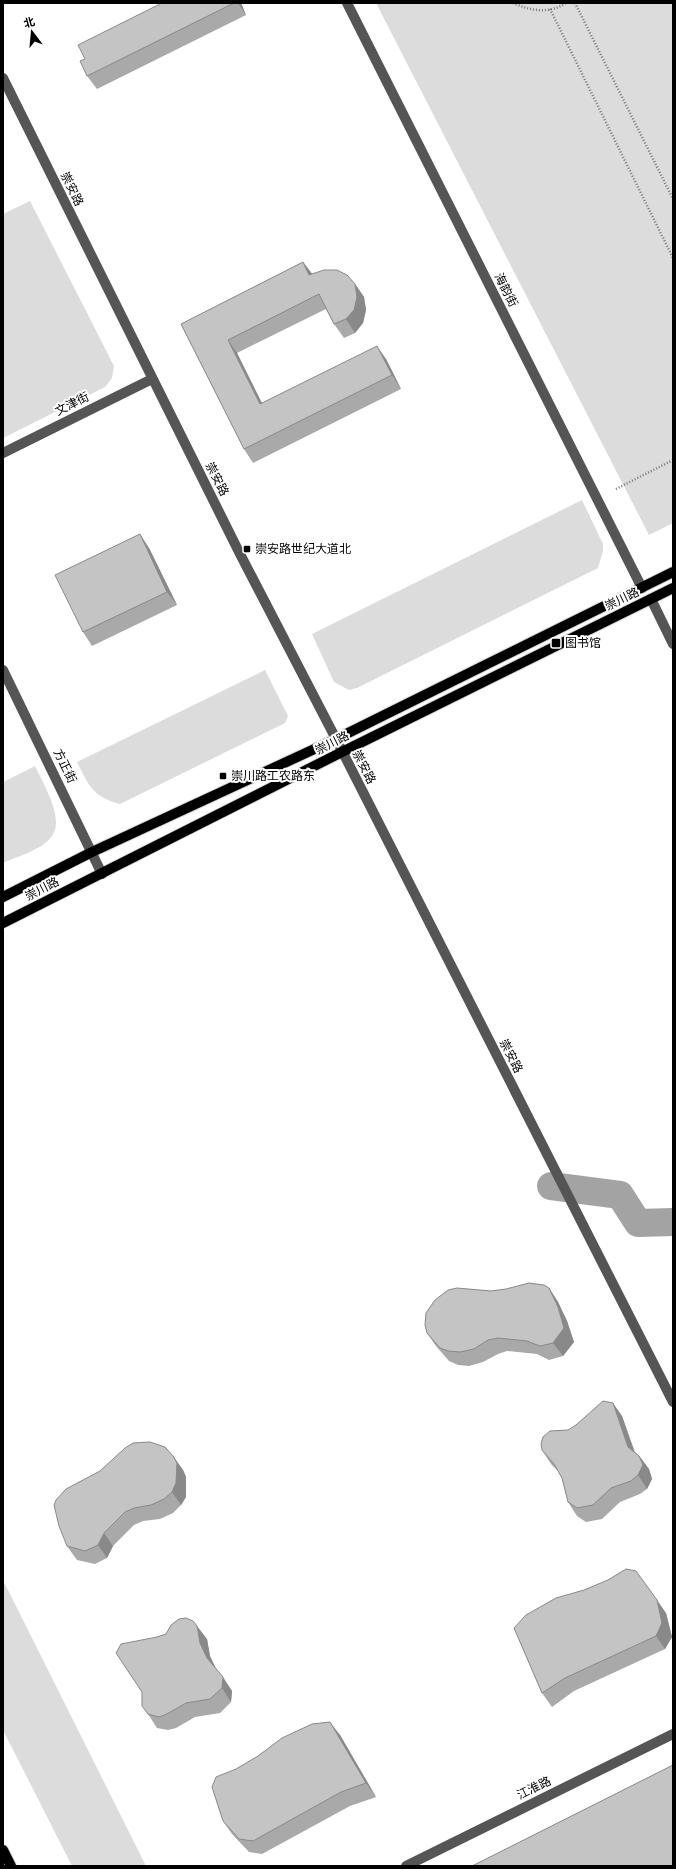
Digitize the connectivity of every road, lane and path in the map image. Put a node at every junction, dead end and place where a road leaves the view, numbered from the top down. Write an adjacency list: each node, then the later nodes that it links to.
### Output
1 (347, 3): 14 (street, 海韵街)
2 (514, 3): 5 (path)
3 (566, 3): 5 (path)
4 (575, 3): 7 (path)
5 (550, 9): 8 (path)
6 (3, 78): 9 (street, 崇安路)
7 (673, 200)
8 (673, 258)
9 (152, 379): 10 (street, 文津街); 19 (street, 崇安路)
10 (3, 453)
11 (673, 460): 12 (path)
12 (616, 489)
13 (673, 572): 14 (main road, 崇川路)
14 (642, 588): 19 (main road, 崇川路)
15 (673, 588): 16 (main road, 崇川路)
16 (651, 599): 17 (street); 20 (main road, 崇川路)
17 (673, 644)
18 (3, 670): 21 (street, 方正街)
19 (336, 739): 20 (street, 崇安路); 21 (main road, 崇川路)
20 (342, 752): 22 (main road, 崇川路); 25 (street, 崇安路)
21 (92, 852): 22 (street, 方正街); 23 (main road, 崇川路)
22 (102, 874): 24 (main road, 崇川路)
23 (3, 897)
24 (3, 923)
25 (673, 1402)
26 (673, 1734): 29 (street, 江淮路)
27 (3, 1850): 28 (main road)
28 (11, 1866)
29 (406, 1866)

